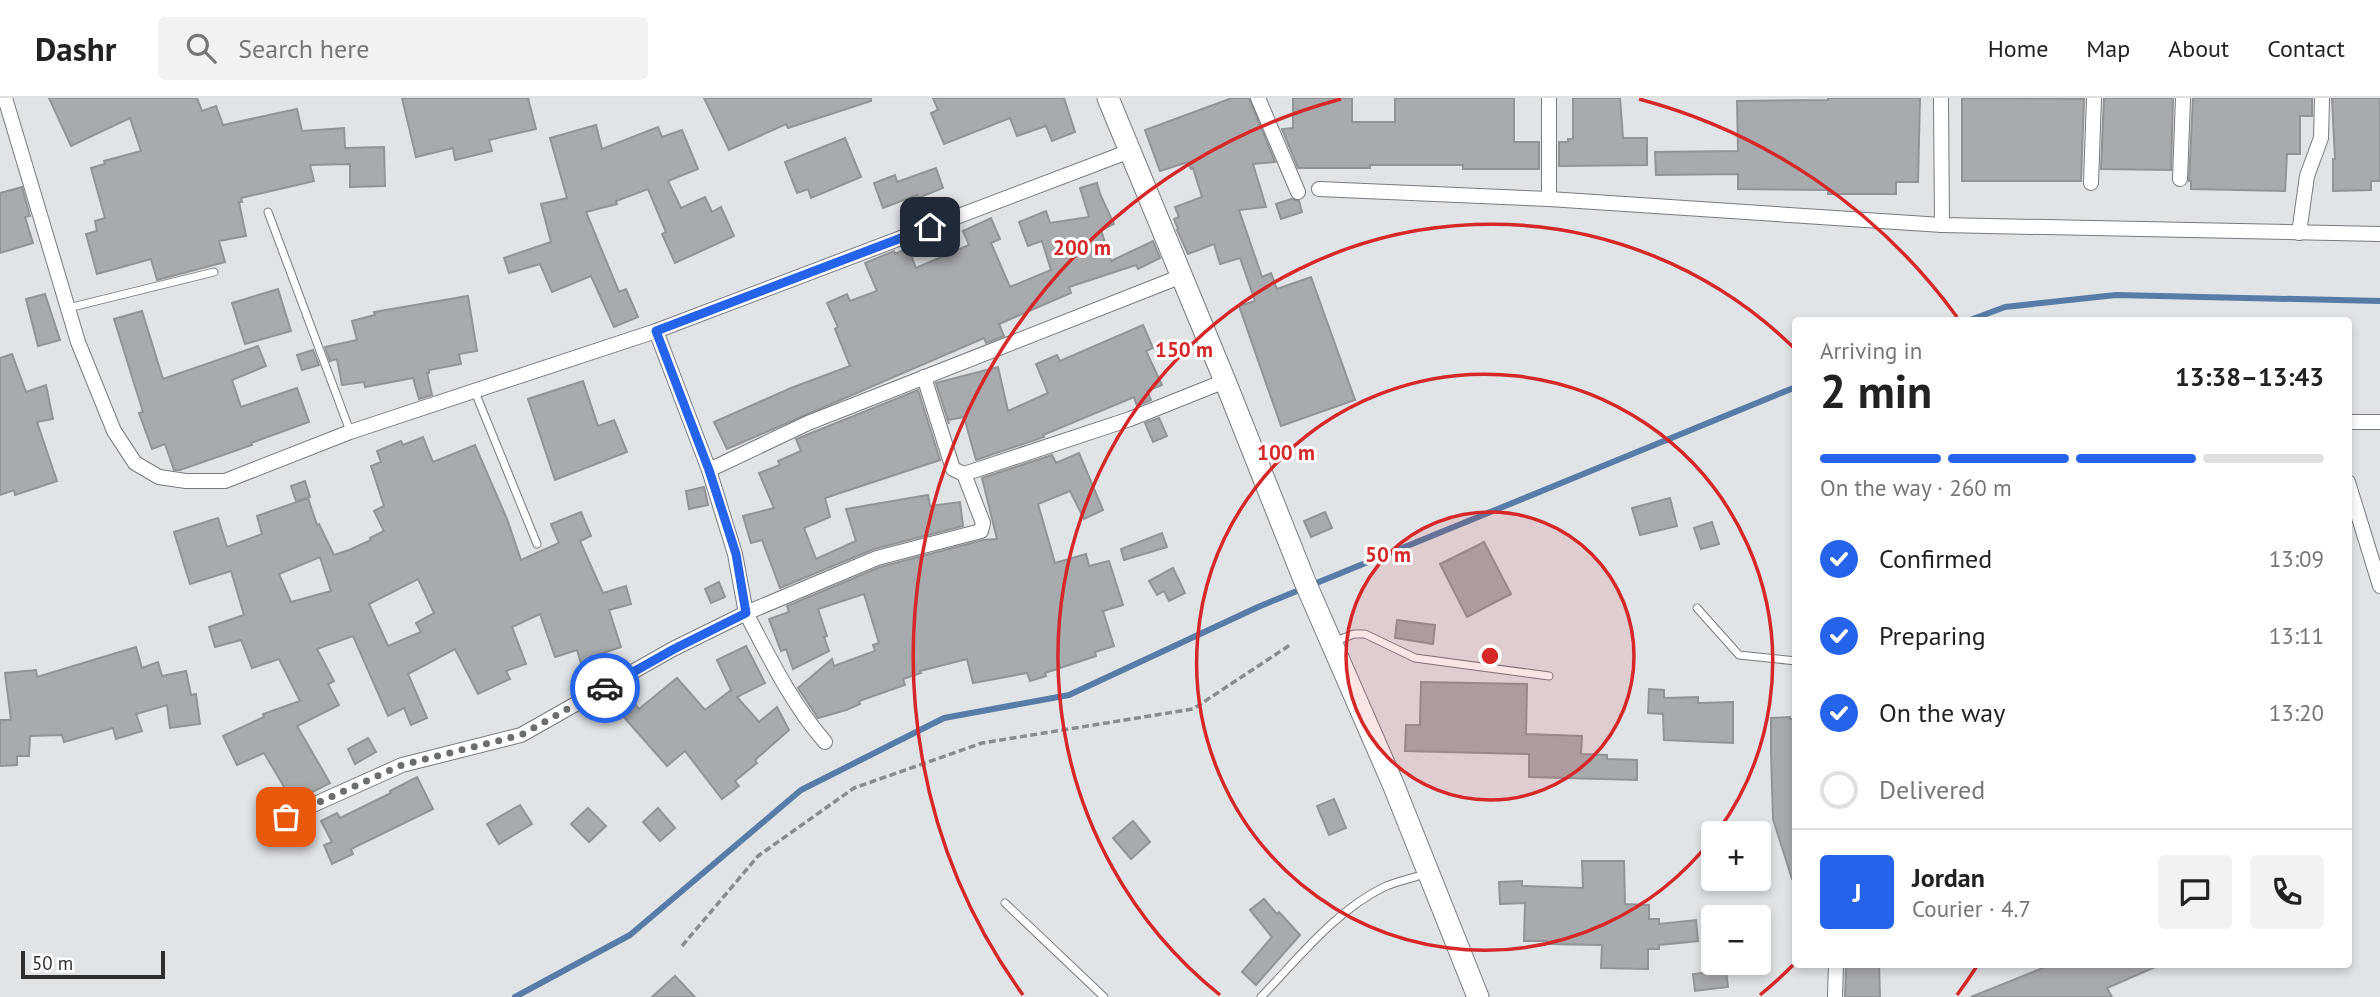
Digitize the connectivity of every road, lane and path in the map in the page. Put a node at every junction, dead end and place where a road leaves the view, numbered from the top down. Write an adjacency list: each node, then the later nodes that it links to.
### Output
1 (5, 98): 21 (street)
2 (1108, 98): 9 (street)
3 (1258, 98): 13 (street)
4 (1549, 98): 14 (street)
5 (1941, 98): 16 (street)
6 (2094, 98): 11 (street)
7 (2183, 98): 10 (street)
8 (2322, 98): 17 (street)
9 (1130, 151): 20 (street); 22 (street)
10 (2180, 179)
11 (2091, 183)
12 (1319, 189): 14 (street)
13 (1298, 192)
14 (1549, 199): 16 (street)
15 (268, 212): 28 (lane)
16 (1942, 225): 17 (street)
17 (2299, 233): 18 (street)
18 (2380, 234)
19 (214, 272): 21 (lane)
20 (1182, 276): 23 (street); 24 (street)
21 (68, 308): 28 (street)
22 (656, 331): 25 (street); 29 (street)
23 (924, 377): 29 (street); 30 (street)
24 (1226, 381): 30 (street); 36 (street)
25 (475, 392): 28 (street); 32 (lane)
26 (2352, 422): 27 (street)
27 (2380, 422)
28 (350, 432)
29 (709, 470): 35 (street)
30 (964, 474): 35 (street)
31 (2352, 503): 33 (street)
32 (537, 544)
33 (2380, 586)
34 (1697, 608): 38 (lane)
35 (746, 613): 40 (street); 41 (street)
36 (1332, 643): 39 (lane); 42 (street)
37 (1290, 645): 44 (path)
38 (1792, 661)
39 (1549, 676)
40 (825, 743)
41 (286, 817)
42 (1428, 873): 47 (lane); 48 (street)
43 (1005, 903): 46 (lane)
44 (682, 946)
45 (1836, 968): 49 (street)
46 (1104, 997)
47 (1261, 997)
48 (1478, 997)
49 (1835, 997)

